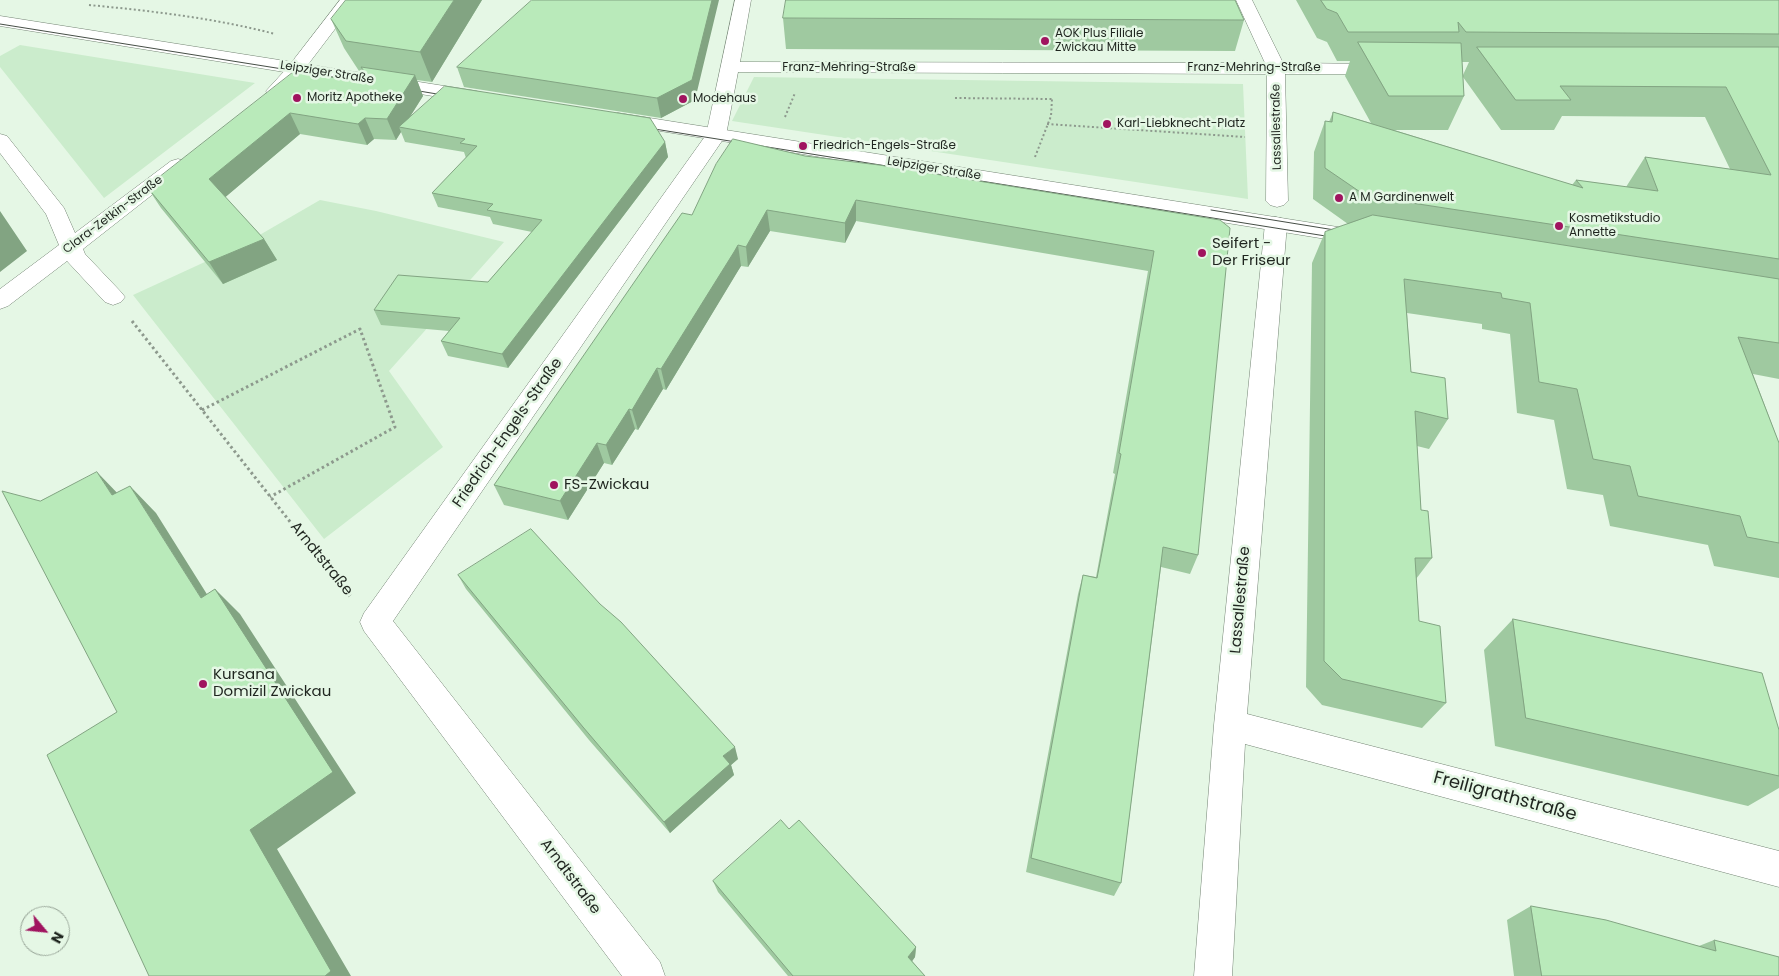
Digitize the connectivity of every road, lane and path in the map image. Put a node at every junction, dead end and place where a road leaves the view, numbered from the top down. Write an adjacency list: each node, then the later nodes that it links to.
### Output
1 (349, 0): 6 (street)
2 (744, 0): 7 (street, Friedrich-Engels-Straße)
3 (1244, 0): 11 (street, Lassallestraße)
4 (82, 4): 6 (path)
5 (0, 21): 8 (street, Leipziger Straße)
6 (314, 45): 8 (street)
7 (730, 67): 9 (street, Franz-Mehring-Straße); 17 (street, Friedrich-Engels-Straße)
8 (296, 68): 13 (street, Leipziger Straße); 14 (street)
9 (806, 68): 10 (street, Franz-Mehring-Straße); 20 (path)
10 (1054, 68): 11 (street, Franz-Mehring-Straße); 16 (path)
11 (1276, 68): 12 (street, Franz-Mehring-Straße); 19 (street, Lassallestraße)
12 (1404, 69)
13 (492, 99)
14 (258, 104)
15 (600, 116): 17 (street, Leipziger Straße)
16 (1047, 124): 19 (path); 22 (path)
17 (716, 135): 20 (street, Leipziger Straße); 30 (street, Friedrich-Engels-Straße)
18 (0, 140): 25 (street)
19 (1278, 140): 23 (street, Lassallestraße)
20 (773, 144): 22 (street, Leipziger Straße)
21 (196, 152): 25 (street, Clara-Zetkin-Straße)
22 (1025, 184): 23 (street, Leipziger Straße)
23 (1277, 213): 24 (street, Leipziger Straße); 31 (street, Lassallestraße)
24 (1384, 241)
25 (70, 248): 26 (street); 27 (street, Clara-Zetkin-Straße)
26 (113, 297): 28 (path, Arndtstraße)
27 (0, 301)
28 (202, 410): 29 (path, Arndtstraße); 29 (path)
29 (270, 497): 30 (path, Arndtstraße)
30 (375, 622): 33 (street, Arndtstraße)
31 (1230, 725): 32 (street, Freiligrathstraße); 34 (street, Lassallestraße)
32 (1779, 869)
33 (646, 976)
34 (1213, 976)

